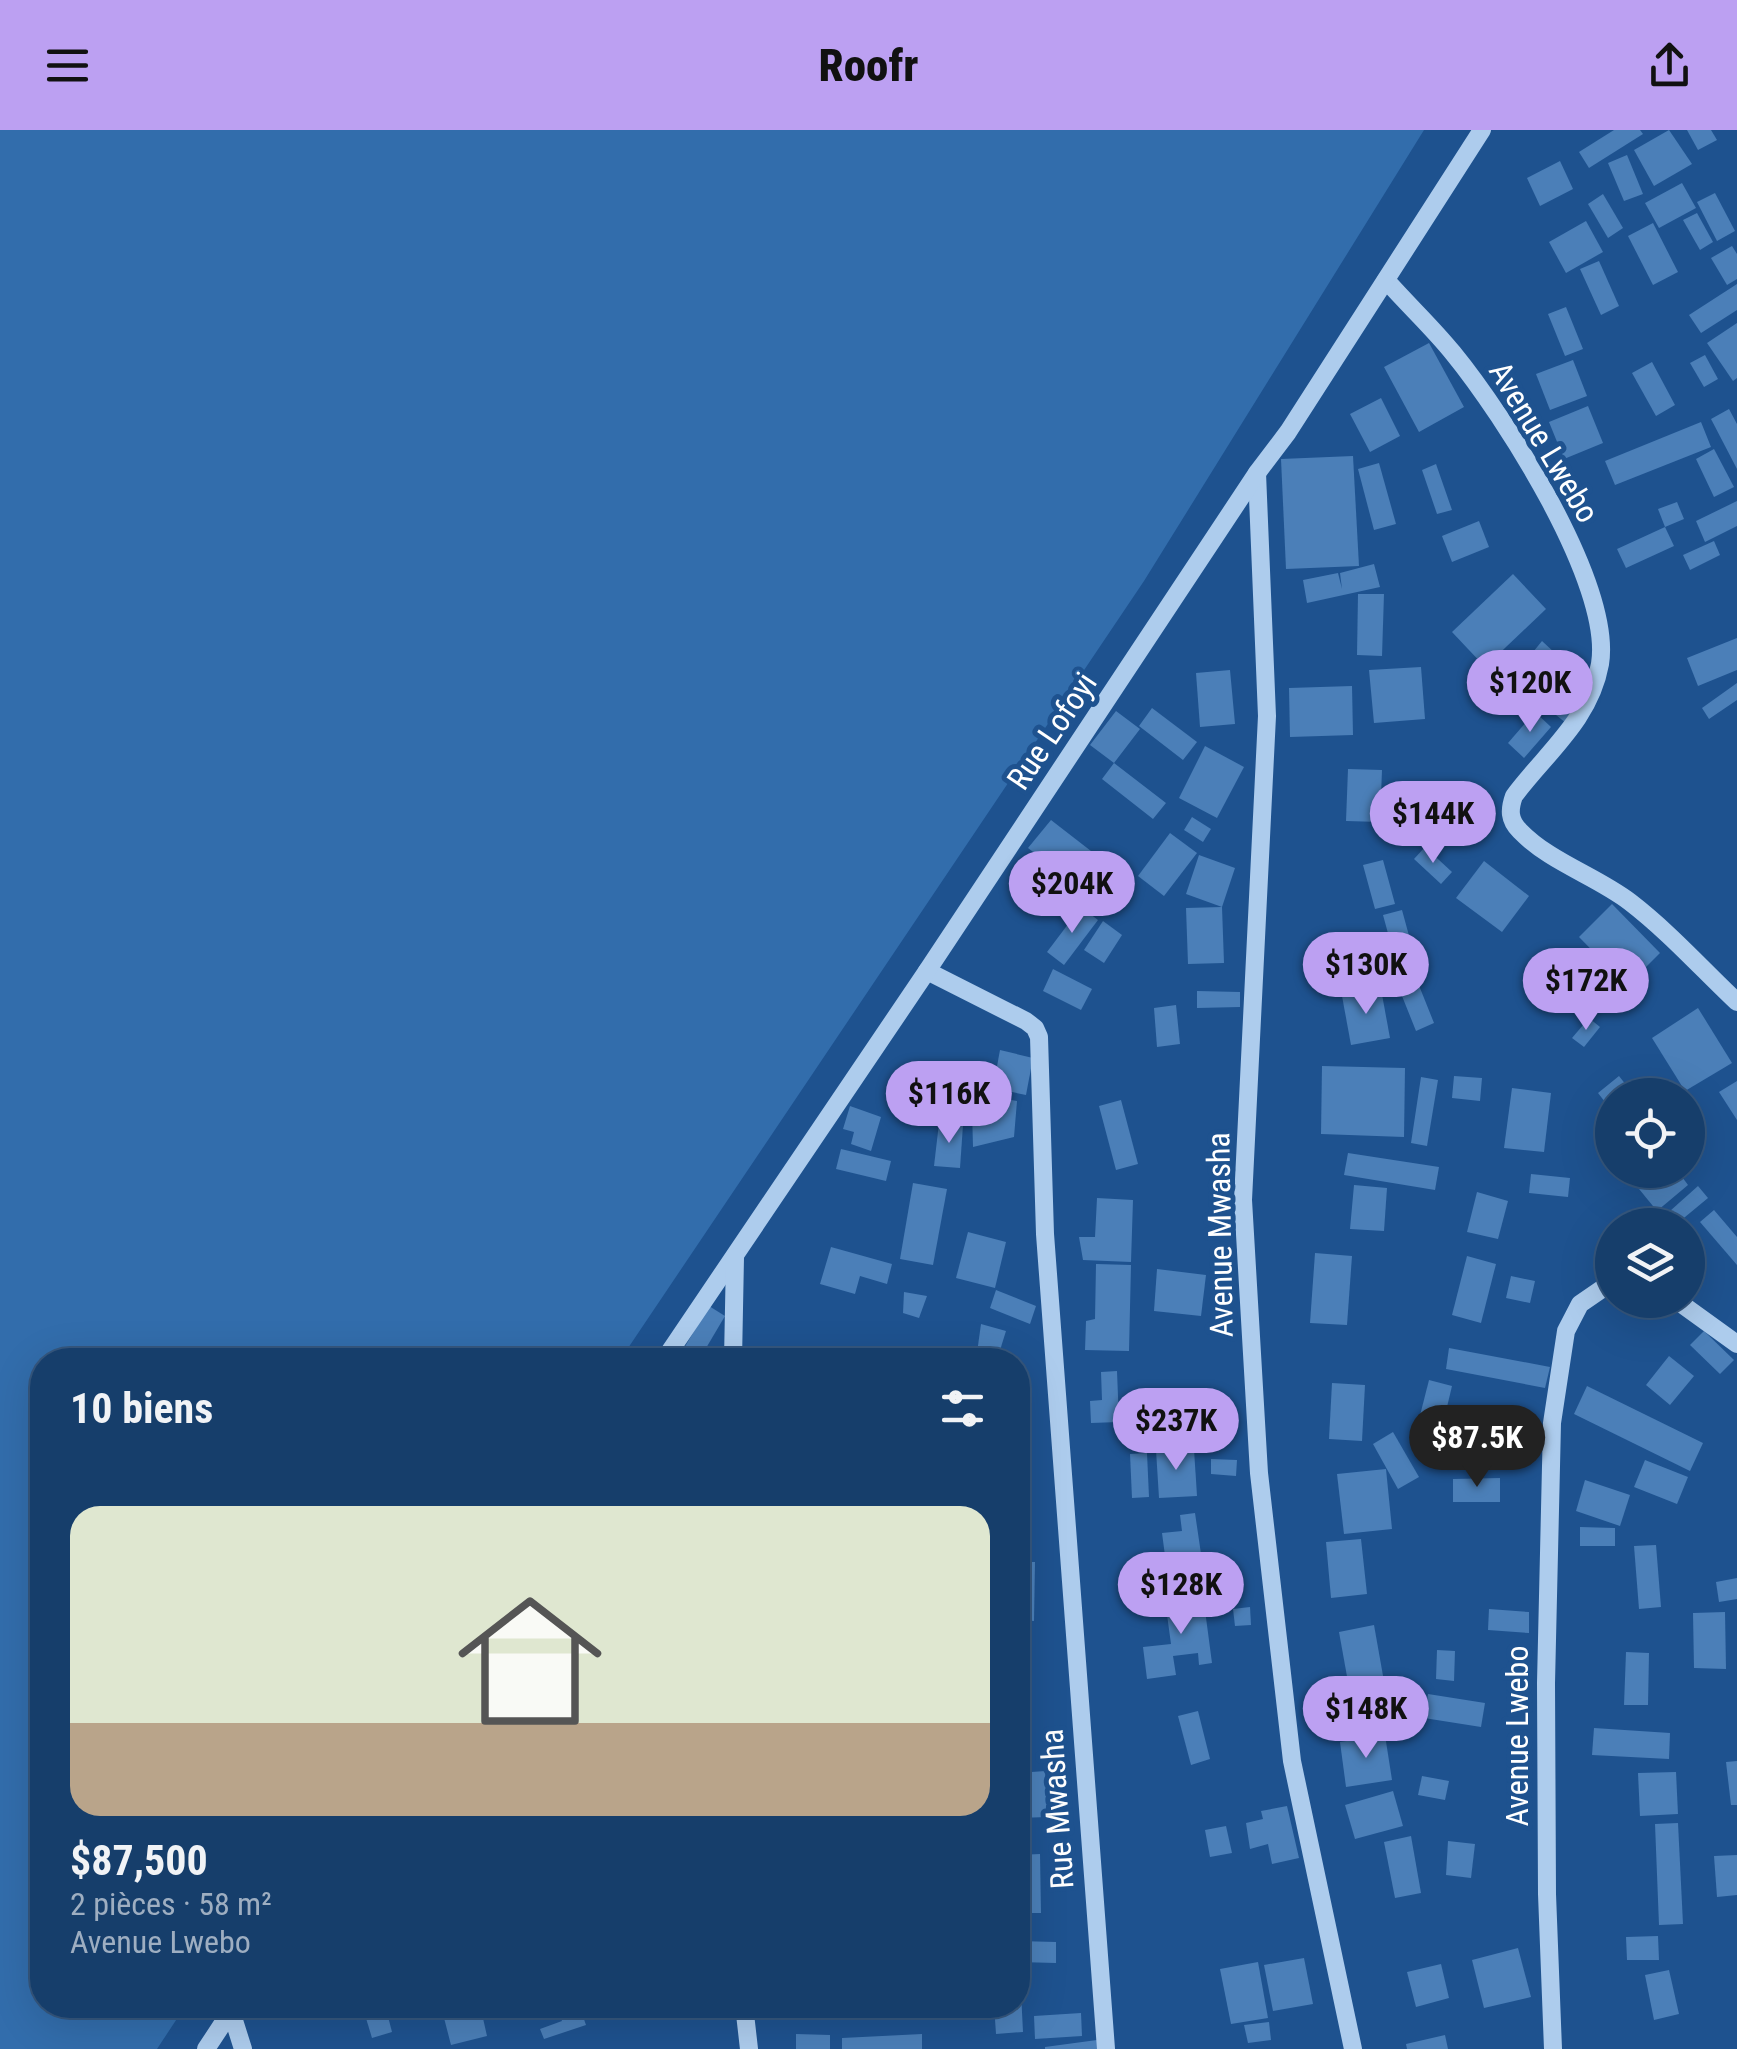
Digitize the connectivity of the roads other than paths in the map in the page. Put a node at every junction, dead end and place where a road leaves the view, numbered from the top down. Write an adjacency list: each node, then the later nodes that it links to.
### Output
1 (1482, 130): 2 (street, Rue Lofoyi)
2 (1386, 280): 3 (street, Rue Lofoyi); 5 (street, Avenue Lwebo)
3 (1257, 473): 4 (street, Rue Lofoyi); 19 (street, Avenue Mwasha)
4 (928, 971): 6 (street, Rue Lofoyi); 18 (street, Rue Mwasha)
5 (1737, 1002)
6 (736, 1257): 10 (street, Rue Lofoyi); 11 (street)
7 (1595, 1294): 20 (street, Avenue Lwebo)
8 (1698, 1318): 9 (street)
9 (1737, 1344)
10 (672, 1348)
11 (733, 1348)
12 (226, 2018): 15 (street)
13 (235, 2018): 16 (street)
14 (745, 2018): 17 (street)
15 (206, 2049)
16 (242, 2049)
17 (749, 2049)
18 (1106, 2049)
19 (1354, 2049)
20 (1553, 2049)

